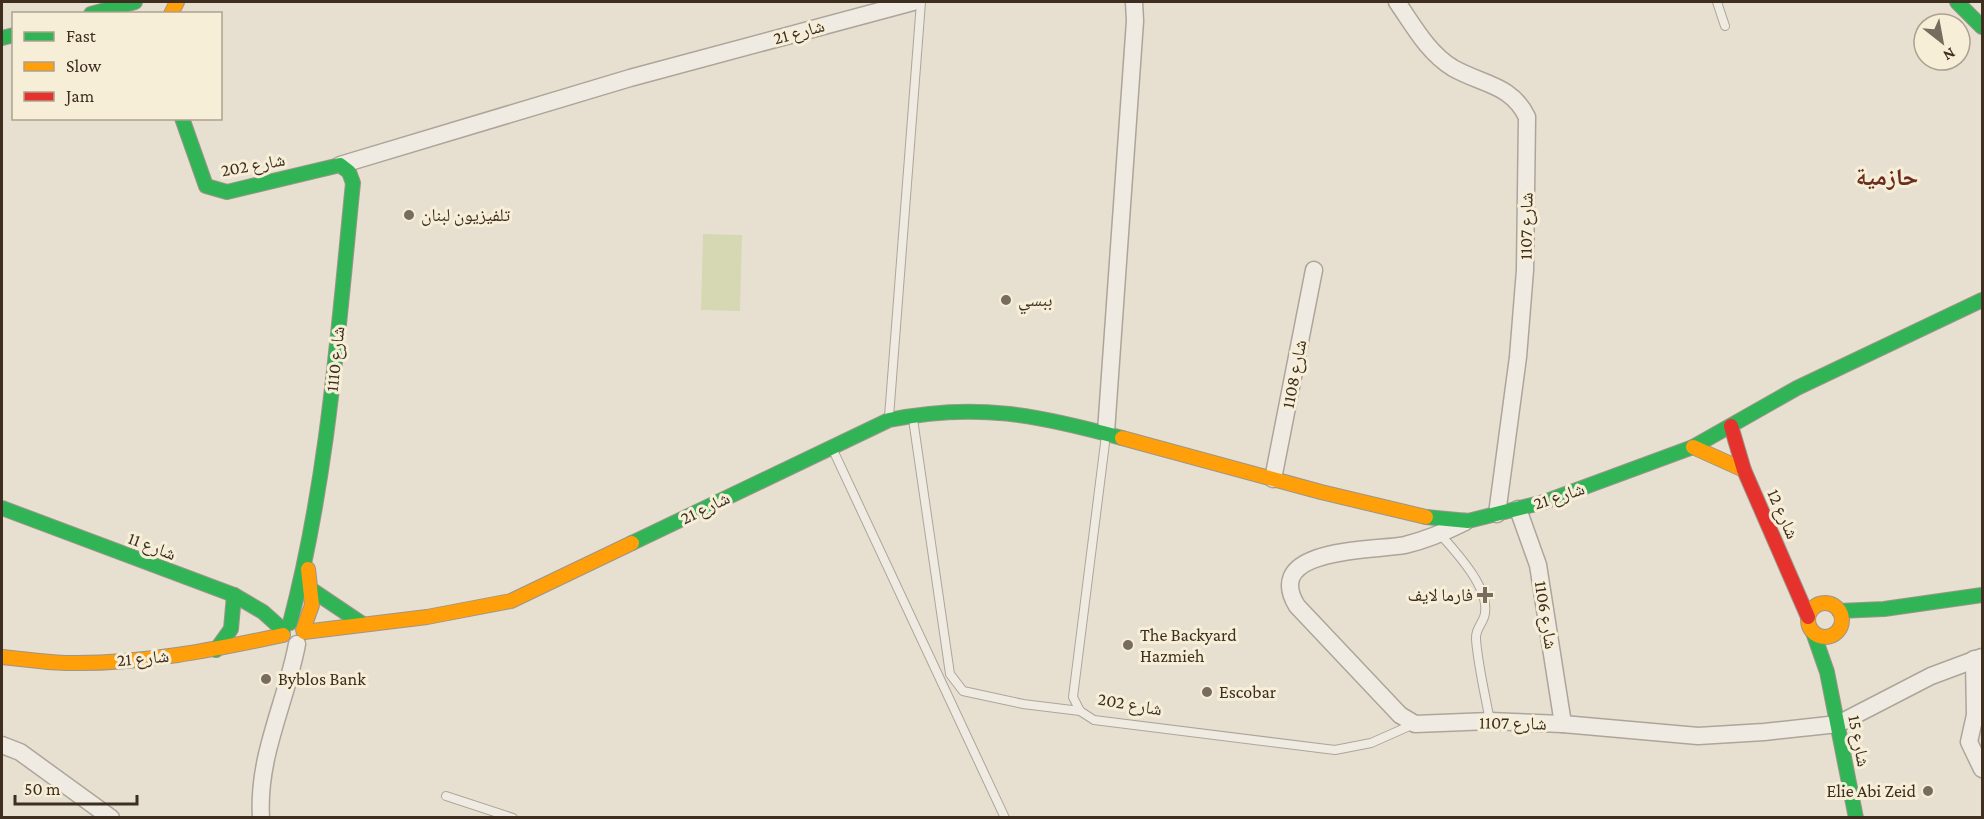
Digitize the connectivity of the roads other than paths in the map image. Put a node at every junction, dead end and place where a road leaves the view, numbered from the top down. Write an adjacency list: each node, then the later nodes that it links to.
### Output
1 (135, 2): 8 (main road)
2 (913, 2): 12 (street, شارع 21)
3 (921, 2): 16 (lane)
4 (1134, 2): 18 (street)
5 (1397, 2): 25 (street, شارع 1107)
6 (1717, 2): 9 (lane)
7 (1957, 2): 10 (main road)
8 (96, 12)
9 (1725, 26)
10 (1983, 27)
11 (183, 120): 12 (main road, شارع 202)
12 (340, 165): 28 (main road, شارع 1110)
13 (1314, 270): 22 (street, شارع 1108)
14 (1983, 300): 17 (main road, شارع 21)
15 (912, 414): 16 (main road, شارع 21); 18 (main road, شارع 21); 46 (lane)
16 (889, 420): 19 (main road, شارع 21)
17 (1731, 426): 20 (main road, شارع 21); 21 (main road, شارع 12)
18 (1106, 432): 22 (main road, شارع 21); 46 (lane, شارع 202)
19 (832, 447): 37 (main road, شارع 21); 57 (lane)
20 (1693, 447): 21 (main road); 24 (main road, شارع 21)
21 (1744, 470): 29 (main road, شارع 12)
22 (1273, 479): 26 (main road, شارع 21)
23 (2, 507): 31 (main road, شارع 11)
24 (1518, 509): 25 (main road, شارع 21); 49 (street, شارع 1106)
25 (1497, 514): 26 (main road, شارع 21)
26 (1467, 521): 27 (street)
27 (1440, 534): 47 (lane); 48 (street)
28 (307, 558): 30 (main road); 38 (main road)
29 (1789, 572): 33 (main road, شارع 12); 36 (main road, شارع 12)
30 (312, 590): 37 (main road); 41 (main road)
31 (234, 595): 38 (main road, شارع 11); 42 (main road)
32 (1983, 595): 34 (main road)
33 (1822, 604): 35 (main road); 36 (main road)
34 (1884, 609): 35 (main road); 39 (main road)
35 (1839, 611): 39 (main road)
36 (1808, 617): 40 (main road)
37 (361, 623): 41 (main road, شارع 21)
38 (285, 630): 41 (main road); 41 (main road); 42 (main road, شارع 21)
39 (1836, 631): 40 (main road); 45 (main road, شارع 15)
40 (1813, 632): 45 (main road, شارع 15)
41 (302, 635): 55 (street)
42 (216, 650): 43 (main road, شارع 21)
43 (2, 657)
44 (1978, 658): 50 (street, شارع 1107); 52 (street)
45 (1827, 672): 50 (main road, شارع 15)
46 (1080, 711): 48 (lane, شارع 202)
47 (1490, 721): 48 (street, شارع 1107); 49 (street, شارع 1107)
48 (1415, 724)
49 (1563, 724): 50 (street, شارع 1107)
50 (1838, 724): 58 (main road, شارع 15)
51 (2, 745): 54 (street)
52 (1983, 770)
53 (447, 796): 56 (lane)
54 (111, 818)
55 (261, 818)
56 (513, 818)
57 (1005, 818)
58 (1856, 818)

